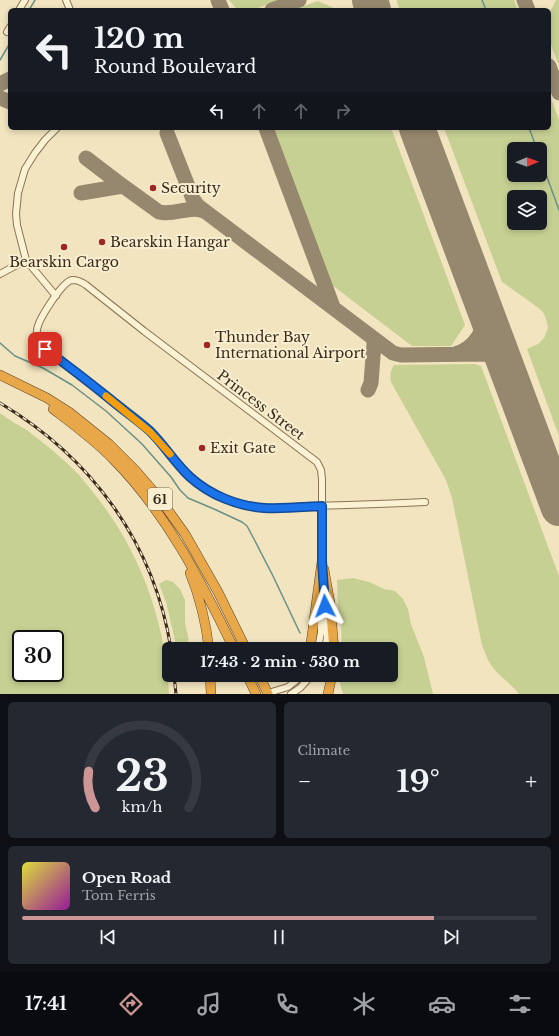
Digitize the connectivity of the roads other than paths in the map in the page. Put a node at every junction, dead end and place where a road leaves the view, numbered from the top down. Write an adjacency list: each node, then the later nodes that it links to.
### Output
1 (55, 130): 2 (street)
2 (26, 260): 3 (street); 4 (street)
3 (0, 274)
4 (56, 296): 8 (street, Princess Street); 8 (street)
5 (0, 375): 6 (highway, 61)
6 (28, 390): 9 (highway, 61); 11 (highway, 61)
7 (425, 502): 8 (street)
8 (322, 506): 10 (street, Princess Street)
9 (178, 543): 12 (highway); 13 (highway, 61)
10 (322, 561): 16 (highway); 17 (street, Princess Street); 18 (street, Princess Street); 19 (highway)
11 (218, 592): 14 (highway, 61); 15 (highway)
12 (208, 642)
13 (230, 642)
14 (243, 642)
15 (248, 642)
16 (311, 642)
17 (319, 642)
18 (326, 642)
19 (333, 642)
20 (210, 682): 26 (highway)
21 (250, 682): 27 (highway)
22 (262, 682): 28 (highway)
23 (293, 682): 28 (street)
24 (306, 682): 29 (street)
25 (331, 682): 30 (highway)
26 (211, 694)
27 (256, 694)
28 (268, 694)
29 (291, 694)
30 (328, 694)

